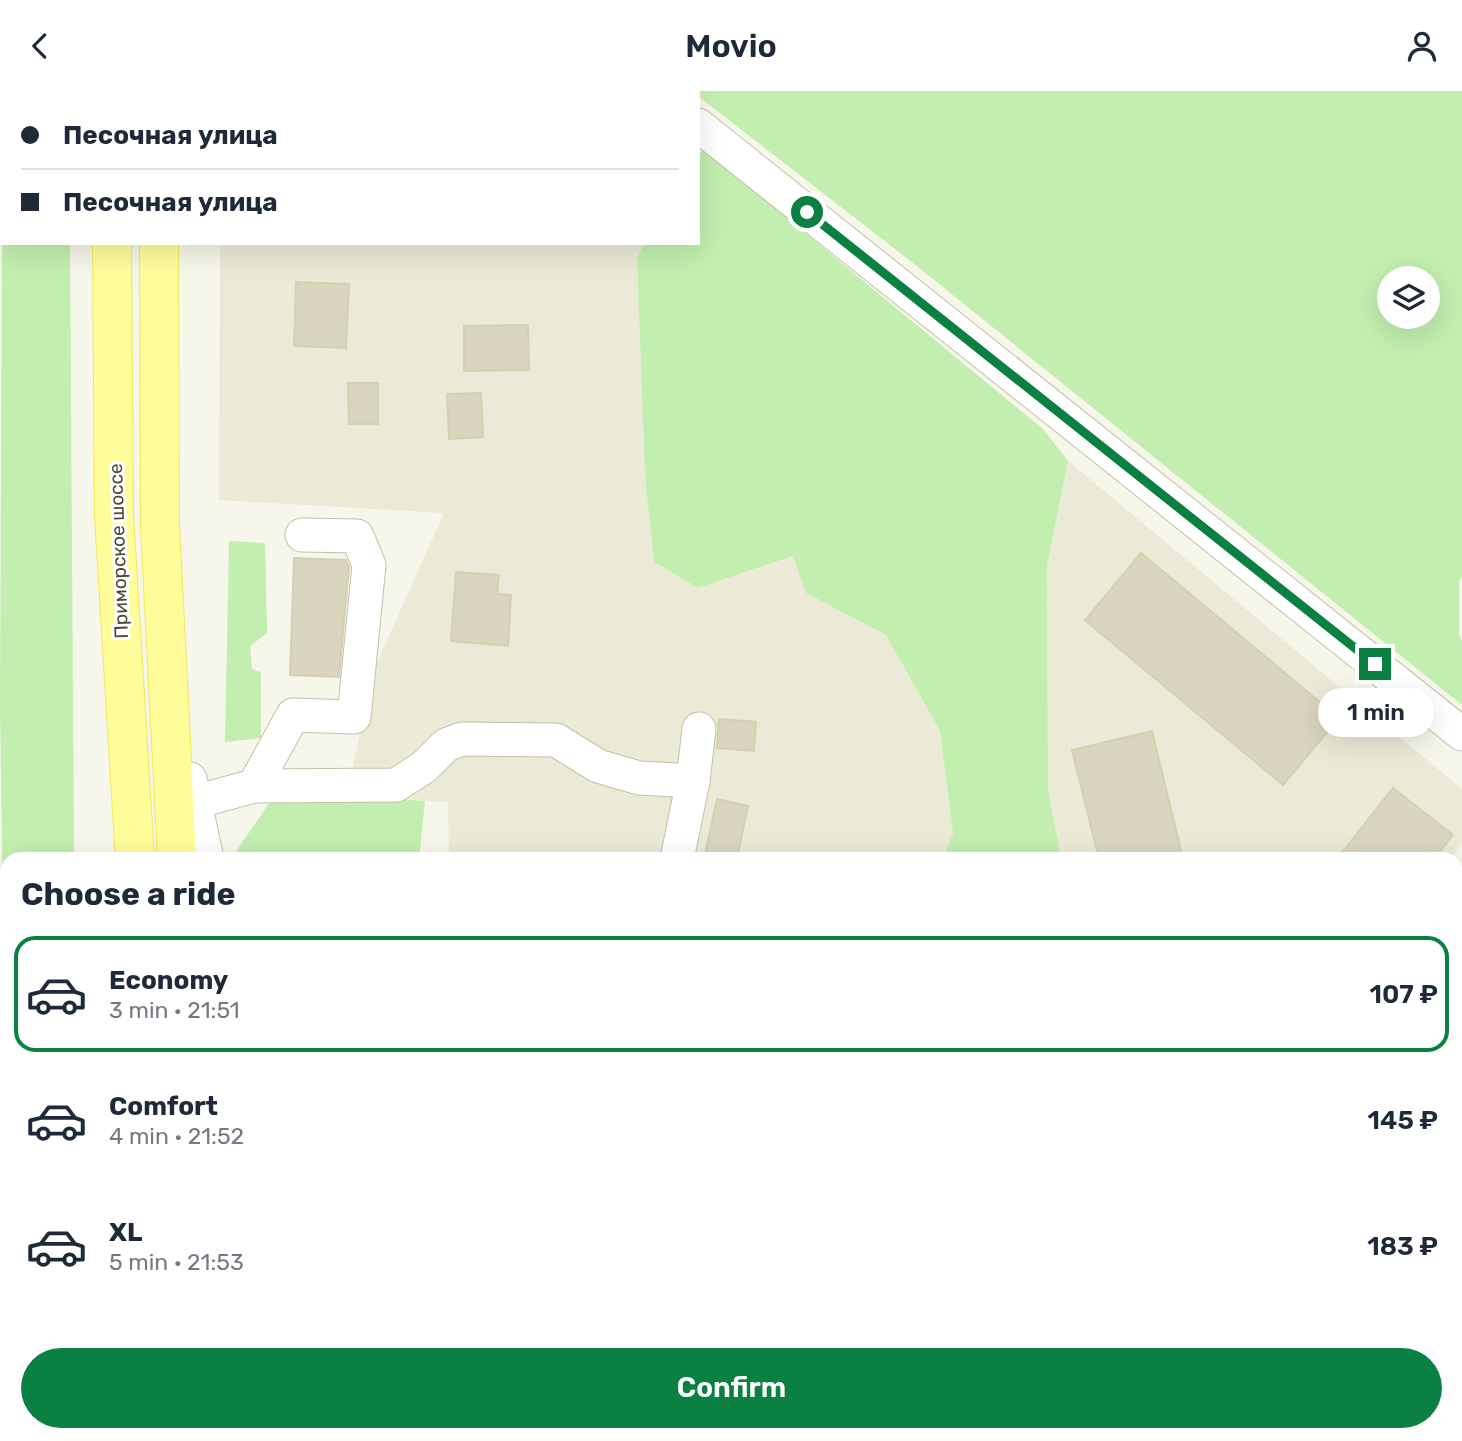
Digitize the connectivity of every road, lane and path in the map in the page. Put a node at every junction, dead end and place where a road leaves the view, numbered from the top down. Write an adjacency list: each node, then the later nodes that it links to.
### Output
1 (700, 127): 8 (street)
2 (112, 245): 4 (main road, Приморское шоссе)
3 (159, 245): 6 (main road)
4 (114, 516): 12 (street); 13 (main road, Приморское шоссе)
5 (302, 535): 10 (street)
6 (167, 703): 11 (street); 14 (main road)
7 (699, 729): 9 (street)
8 (1462, 734)
9 (693, 781): 10 (street); 16 (street)
10 (254, 786): 11 (street)
11 (195, 802): 15 (street)
12 (117, 852)
13 (135, 852)
14 (177, 852)
15 (205, 852)
16 (678, 852)

